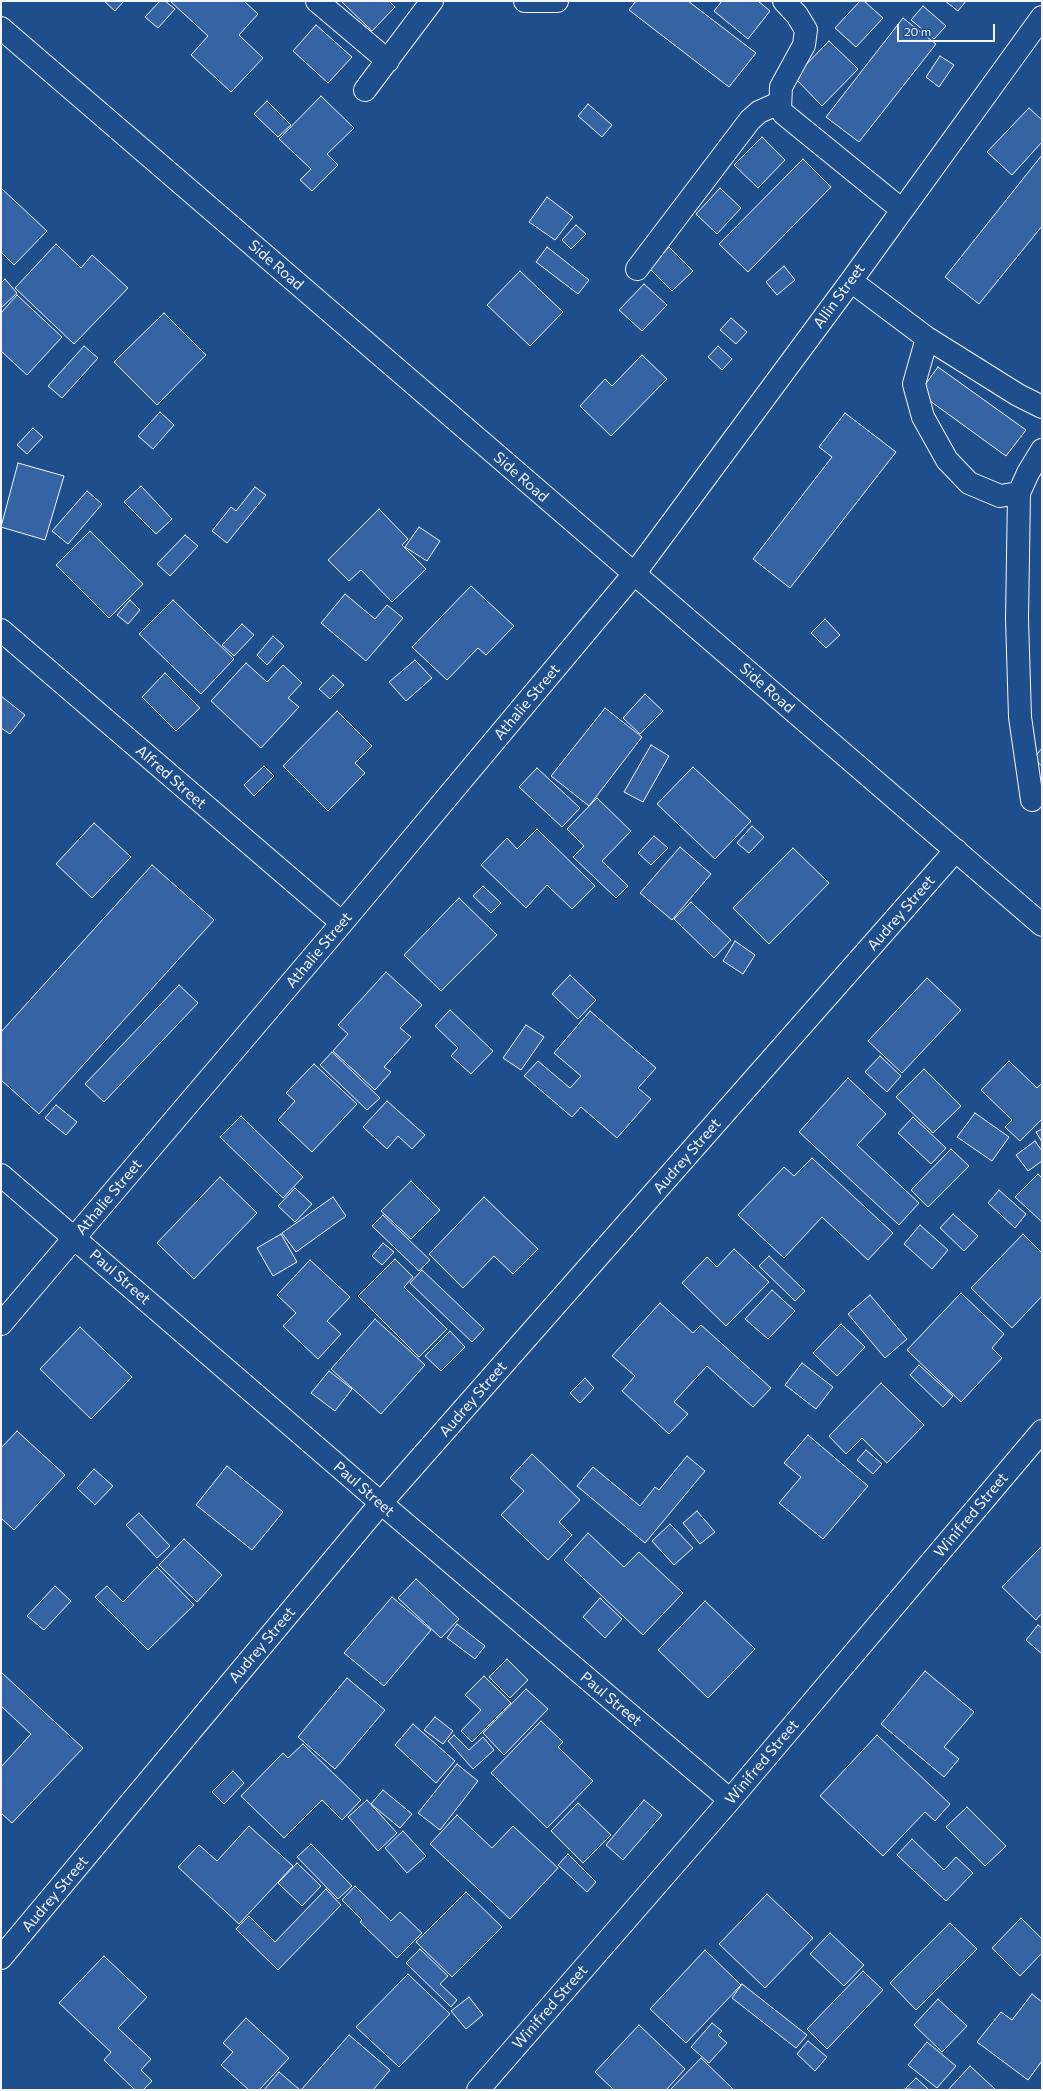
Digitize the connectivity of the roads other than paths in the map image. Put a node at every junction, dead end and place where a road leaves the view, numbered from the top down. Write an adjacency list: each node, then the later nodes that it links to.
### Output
1 (317, 1): 8 (street)
2 (432, 1): 8 (street)
3 (525, 1): 4 (street)
4 (557, 1)
5 (784, 1): 10 (street)
6 (1042, 17): 11 (street, Allin Street)
7 (1, 28): 18 (street, Side Road)
8 (388, 61): 9 (street)
9 (366, 90)
10 (779, 103): 11 (street); 12 (street)
11 (902, 210): 13 (street, Allin Street)
12 (636, 269)
13 (851, 281): 14 (street); 18 (street, Allin Street)
14 (927, 338): 15 (street); 17 (street)
15 (1042, 407)
16 (1042, 450): 17 (street)
17 (1018, 493): 20 (street)
18 (634, 574): 21 (street, Side Road); 22 (street, Athalie Street)
19 (1, 630): 22 (street, Alfred Street)
20 (1032, 800)
21 (956, 850): 23 (street, Side Road); 28 (street, Audrey Street)
22 (342, 923): 25 (street, Athalie Street)
23 (1042, 925)
24 (1, 1175): 25 (street, Paul Street)
25 (75, 1238): 26 (street, Athalie Street); 28 (street, Paul Street)
26 (1, 1324)
27 (1042, 1431): 29 (street, Winifred Street)
28 (381, 1504): 29 (street, Paul Street); 30 (street, Audrey Street)
29 (730, 1800): 31 (street, Winifred Street)
30 (1, 1958)
31 (478, 2090)

